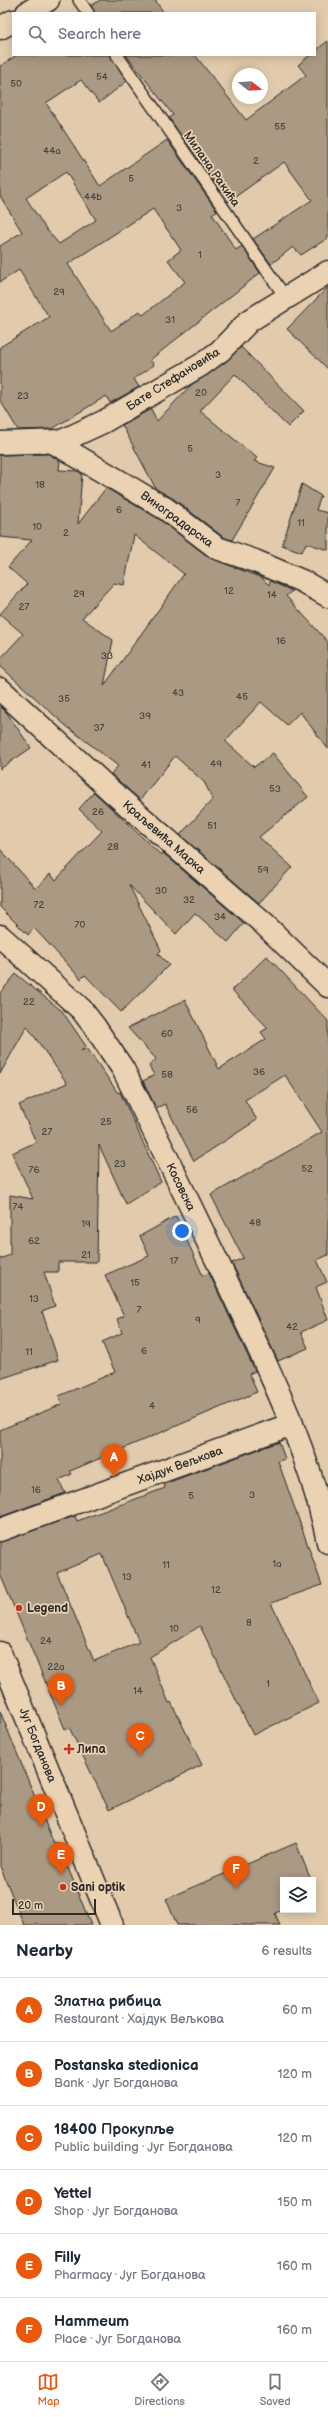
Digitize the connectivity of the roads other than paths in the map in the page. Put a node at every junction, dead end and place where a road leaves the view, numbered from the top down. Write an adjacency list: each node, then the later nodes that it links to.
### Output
1 (48, 0): 3 (street)
2 (79, 0): 4 (lane)
3 (30, 12)
4 (87, 12)
5 (12, 22): 6 (street)
6 (0, 28)
7 (118, 56): 9 (lane, Милана Ракића)
8 (328, 272): 9 (street, Бате Стефановића)
9 (286, 298): 10 (street, Бате Стефановића)
10 (53, 442): 11 (street, Бате Стефановића); 12 (street, Виноградарска)
11 (0, 443)
12 (328, 596)
13 (0, 689): 15 (street, Краљевића Марка)
14 (5, 948): 16 (street, Косовска)
15 (328, 986)
16 (292, 1424): 17 (street, Хајдук Вељкова); 18 (street, Косовска)
17 (0, 1530)
18 (328, 1542)
19 (0, 1653): 20 (street, Југ Богданова)
20 (112, 1925)

